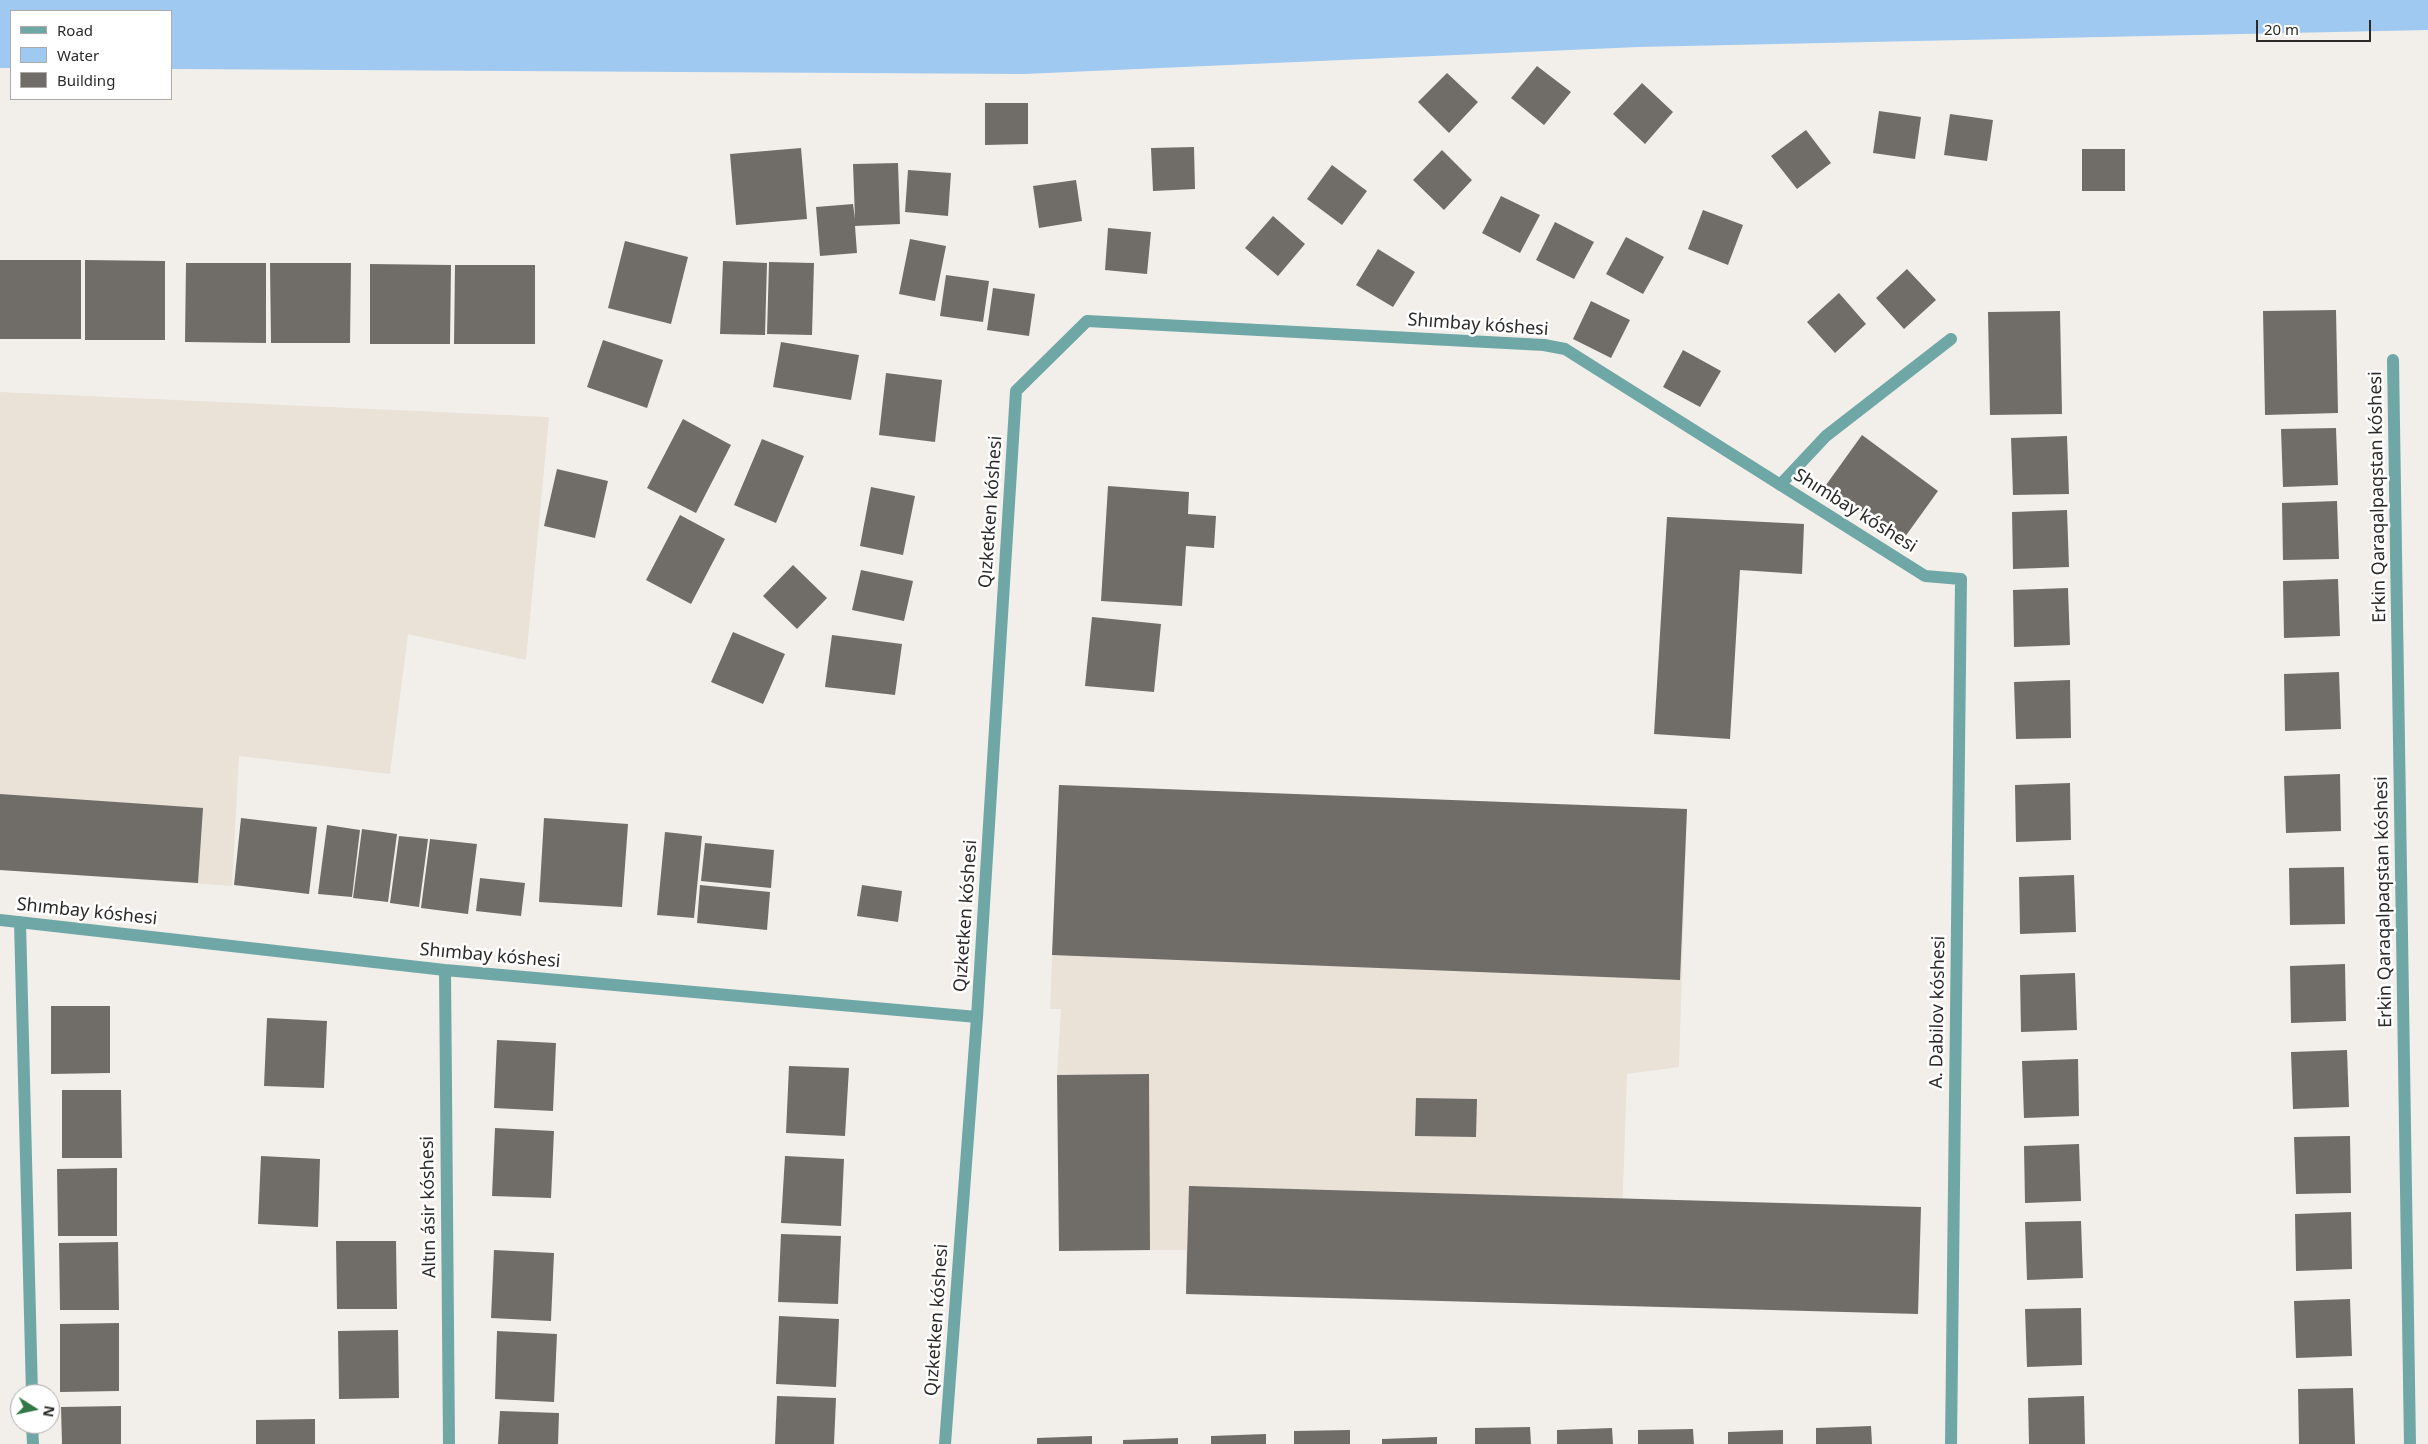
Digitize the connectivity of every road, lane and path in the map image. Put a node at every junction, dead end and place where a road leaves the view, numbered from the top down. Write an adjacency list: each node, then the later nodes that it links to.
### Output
1 (1951, 340): 4 (street)
2 (2393, 360): 14 (street, Erkin Qaraqalpaqstan kóshesi)
3 (1016, 391): 4 (street, Shımbay kóshesi); 9 (street, Qızketken kóshesi)
4 (1780, 485): 5 (street, Shımbay kóshesi)
5 (1960, 580): 13 (street, A. Dabilov kóshesi)
6 (0, 920): 7 (street, Shımbay kóshesi)
7 (20, 922): 8 (street, Shımbay kóshesi); 10 (street)
8 (445, 970): 9 (street, Shımbay kóshesi); 11 (street, Altın ásir kóshesi)
9 (977, 1017): 12 (street, Qızketken kóshesi)
10 (32, 1384)
11 (449, 1444)
12 (945, 1444)
13 (1951, 1444)
14 (2410, 1444)

